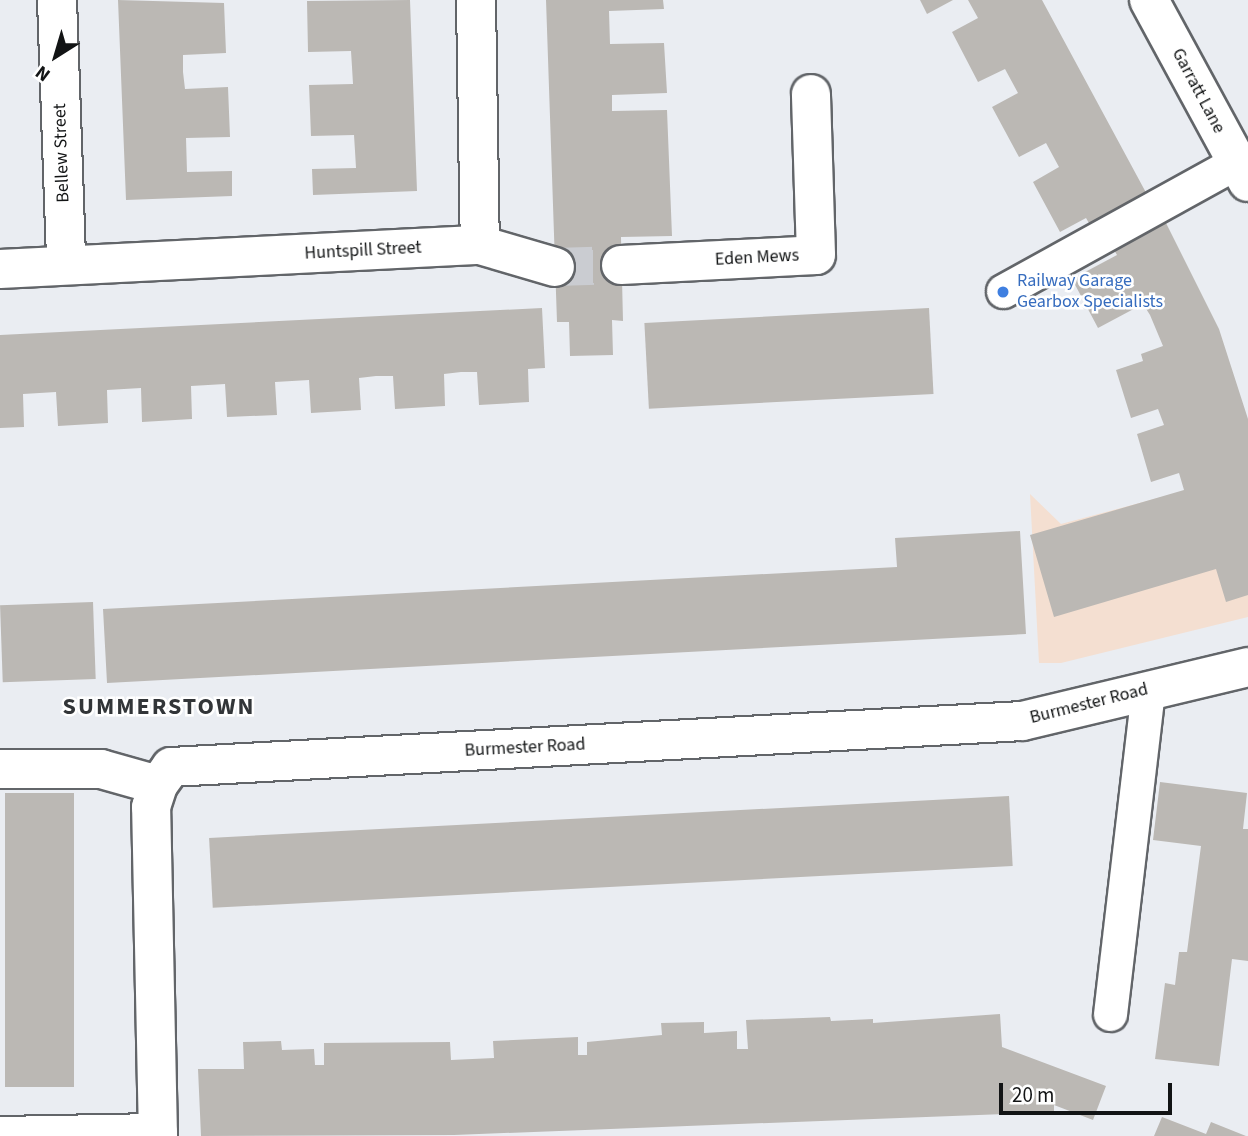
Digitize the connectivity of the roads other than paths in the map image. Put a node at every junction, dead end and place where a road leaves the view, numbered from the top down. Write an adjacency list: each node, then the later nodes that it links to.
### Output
1 (57, 0): 7 (street, Bellew Street)
2 (476, 0): 6 (street)
3 (1149, 0): 5 (street, Garratt Lane)
4 (811, 94): 8 (street, Eden Mews)
5 (1240, 156): 11 (lane)
6 (480, 245): 7 (street, Huntspill Street); 9 (street)
7 (66, 264): 10 (street, Huntspill Street)
8 (621, 265)
9 (555, 267)
10 (0, 269)
11 (1003, 291)
12 (1248, 667): 13 (street, Burmester Road)
13 (1147, 689): 15 (street, Burmester Road); 16 (lane)
14 (0, 769): 15 (street)
15 (158, 785): 17 (street)
16 (1110, 1014)
17 (158, 1134): 18 (street)
18 (0, 1136)

